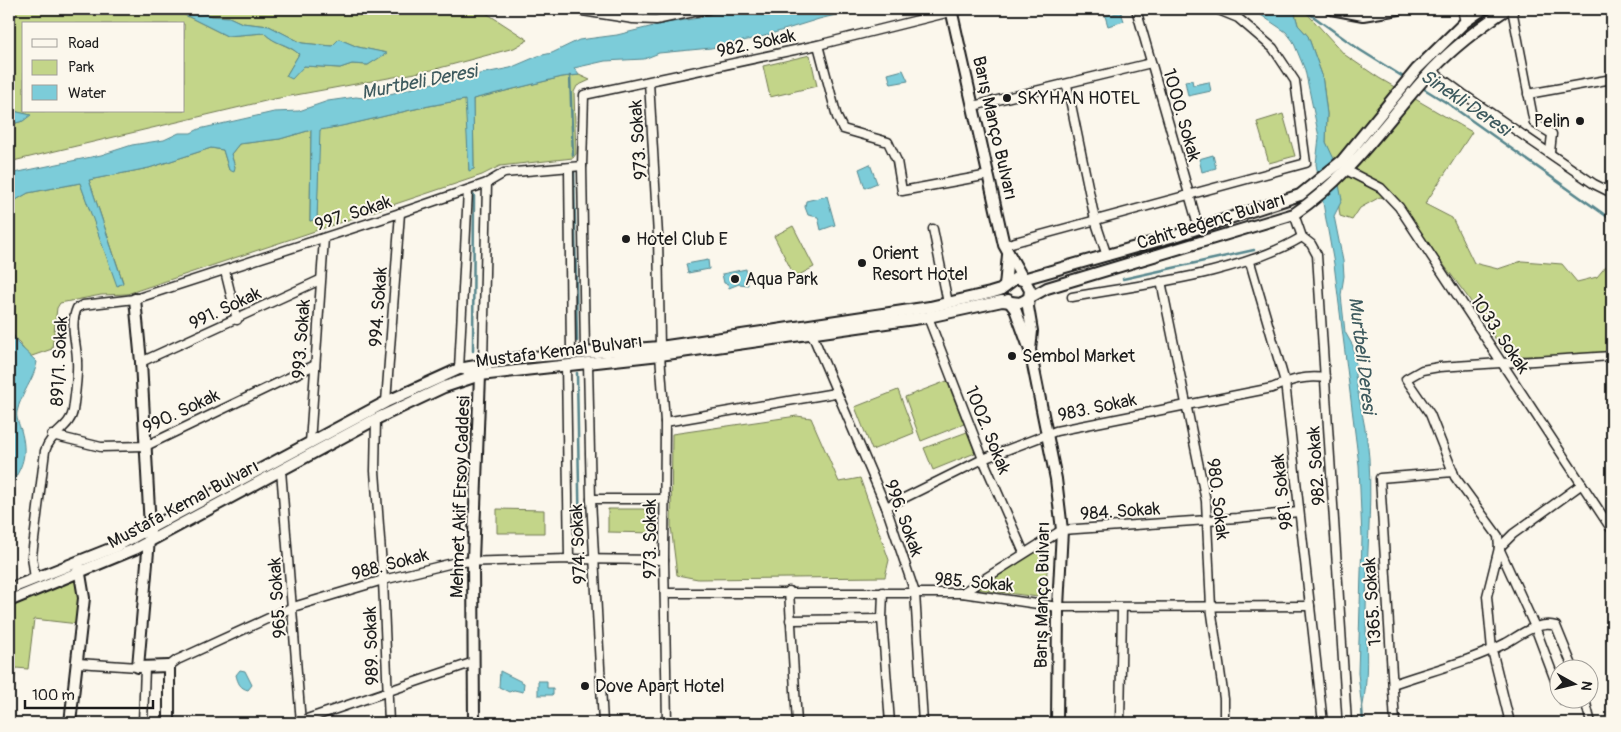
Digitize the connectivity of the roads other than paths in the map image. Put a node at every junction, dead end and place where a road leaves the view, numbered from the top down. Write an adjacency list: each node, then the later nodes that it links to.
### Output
1 (570, 9): 2 (street)
2 (708, 9)
3 (962, 9): 12 (street, 982. Sokak)
4 (1136, 9): 16 (street, 1000. Sokak)
5 (1216, 9): 31 (street)
6 (1331, 9): 13 (main road)
7 (1399, 9): 13 (main road)
8 (1462, 9): 14 (street)
9 (1483, 9): 14 (main road, Cahit Beğenç Bulvarı)
10 (1507, 9): 17 (main road, Cahit Beğenç Bulvarı)
11 (1512, 9): 21 (street)
12 (951, 10): 15 (street, 982. Sokak); 22 (main road, Barış Manço Bulvarı)
13 (1381, 11)
14 (1465, 22): 36 (main road, Cahit Beğenç Bulvarı)
15 (818, 45): 19 (street, 982. Sokak); 27 (street)
16 (1152, 63): 20 (street); 31 (street, 1000. Sokak)
17 (1434, 68): 23 (street); 26 (main road, Cahit Beğenç Bulvarı)
18 (1612, 79): 21 (street)
19 (649, 82): 24 (street, 982. Sokak); 57 (street, 973. Sokak)
20 (1068, 85): 22 (street); 34 (street)
21 (1528, 94): 23 (street)
22 (973, 106): 27 (main road, Barış Manço Bulvarı)
23 (1550, 152): 30 (street)
24 (582, 166): 25 (street, 997. Sokak); 58 (street)
25 (568, 168): 28 (street, 997. Sokak); 59 (street)
26 (1347, 172): 33 (main road, Cahit Beğenç Bulvarı); 61 (street, 1033. Sokak)
27 (989, 175): 39 (main road, Barış Manço Bulvarı)
28 (487, 183): 29 (street, 997. Sokak); 63 (street, Mehmet Akif Ersoy Caddesi)
29 (468, 190): 32 (street, 997. Sokak); 67 (street)
30 (1612, 193)
31 (1189, 195): 34 (street); 36 (street, 1000. Sokak)
32 (400, 214): 38 (street, 997. Sokak); 72 (street, 994. Sokak)
33 (1294, 214): 37 (street, 982. Sokak); 48 (main road, Cahit Beğenç Bulvarı)
34 (1095, 220): 39 (street); 41 (street)
35 (934, 229): 52 (street)
36 (1199, 229): 41 (main road, Cahit Beğenç Bulvarı)
37 (1302, 237): 42 (street); 69 (street, 982. Sokak)
38 (324, 238): 43 (street, 997. Sokak); 45 (street, 993. Sokak)
39 (1004, 245): 40 (main road, Barış Manço Bulvarı)
40 (1008, 255): 44 (main road, Barış Manço Bulvarı); 47 (main road, Barış Manço Bulvarı)
41 (1107, 256): 44 (main road, Cahit Beğenç Bulvarı)
42 (1250, 262): 46 (street); 70 (street, 981. Sokak)
43 (225, 271): 50 (street, 997. Sokak); 54 (street)
44 (1023, 279): 47 (main road); 48 (main road)
45 (320, 280): 54 (street, 991. Sokak); 65 (street, 993. Sokak)
46 (1161, 281): 49 (street); 73 (street, 980. Sokak)
47 (1007, 283): 51 (main road); 52 (main road, Mustafa Kemal Bulvarı)
48 (1028, 297): 51 (main road); 56 (main road, Barış Manço Bulvarı)
49 (1072, 297)
50 (135, 299): 62 (main road); 77 (street, 891/1. Sokak)
51 (1010, 302): 53 (main road, Mustafa Kemal Bulvarı); 56 (main road, Barış Manço Bulvarı)
52 (948, 303): 57 (main road, Mustafa Kemal Bulvarı)
53 (928, 317): 55 (main road, Mustafa Kemal Bulvarı); 80 (street, 1002. Sokak)
54 (237, 320): 62 (street, 991. Sokak)
55 (812, 334): 57 (main road, Mustafa Kemal Bulvarı); 71 (street, 996. Sokak)
56 (1030, 350): 76 (main road, Barış Manço Bulvarı)
57 (660, 351): 58 (main road, Mustafa Kemal Bulvarı); 64 (main road, Mustafa Kemal Bulvarı); 75 (street, 973. Sokak)
58 (585, 352): 59 (main road, Mustafa Kemal Bulvarı)
59 (571, 353): 63 (main road, Mustafa Kemal Bulvarı)
60 (1612, 356): 61 (street)
61 (1502, 361): 82 (street); 83 (street, 1033. Sokak)
62 (142, 362): 79 (main road)
63 (483, 363): 67 (main road, Mustafa Kemal Bulvarı); 68 (street, Mehmet Akif Ersoy Caddesi)
64 (588, 363): 66 (main road, Mustafa Kemal Bulvarı); 84 (street, 974. Sokak)
65 (315, 365): 78 (street, 993. Sokak); 79 (street, 990. Sokak)
66 (566, 365): 68 (main road, Mustafa Kemal Bulvarı); 95 (street)
67 (459, 369): 68 (street); 72 (main road, Mustafa Kemal Bulvarı)
68 (480, 375): 74 (main road, Mustafa Kemal Bulvarı); 97 (main road, Mehmet Akif Ersoy Caddesi)
69 (1326, 378): 70 (street, 983. Sokak); 143 (street, 982. Sokak)
70 (1285, 382): 73 (street, 983. Sokak); 87 (street, 981. Sokak)
71 (835, 393): 75 (street); 86 (street, 996. Sokak)
72 (386, 402): 78 (main road, Mustafa Kemal Bulvarı)
73 (1188, 404): 76 (street, 983. Sokak); 88 (street, 980. Sokak)
74 (376, 419): 81 (main road, Mustafa Kemal Bulvarı); 102 (street, 989. Sokak)
75 (665, 422): 85 (street, 973. Sokak)
76 (1047, 434): 80 (street, 983. Sokak); 90 (main road, Barış Manço Bulvarı)
77 (52, 436): 79 (street, 990. Sokak); 101 (street)
78 (310, 443): 89 (main road, Mustafa Kemal Bulvarı)
79 (146, 446): 89 (main road)
80 (982, 459): 86 (street, 983. Sokak); 94 (street, 1002. Sokak)
81 (281, 470): 92 (main road, Mustafa Kemal Bulvarı); 111 (street, 965. Sokak)
82 (1453, 472): 93 (street); 125 (street, 1365. Sokak)
83 (1582, 484): 91 (street, 1033. Sokak); 93 (street)
84 (590, 499): 85 (street); 96 (street, 974. Sokak)
85 (664, 499): 98 (street, 973. Sokak)
86 (886, 507): 107 (street, 996. Sokak)
87 (1299, 512): 88 (street, 984. Sokak); 110 (street, 981. Sokak)
88 (1208, 520): 90 (street, 984. Sokak); 113 (street, 980. Sokak)
89 (150, 528): 92 (main road); 99 (main road, Mustafa Kemal Bulvarı)
90 (1062, 530): 94 (street, 984. Sokak); 112 (main road, Barış Manço Bulvarı)
91 (1612, 530)
92 (148, 542): 100 (main road, Mustafa Kemal Bulvarı); 124 (main road)
93 (1499, 548): 117 (street); 118 (street)
94 (1024, 553): 108 (street, 984. Sokak)
95 (569, 559): 96 (street, 988. Sokak); 97 (street, 988. Sokak)
96 (594, 559): 98 (street, 988. Sokak); 134 (street, 974. Sokak)
97 (473, 560): 102 (street, 988. Sokak); 122 (main road, Mehmet Akif Ersoy Caddesi)
98 (664, 560): 105 (street, 973. Sokak)
99 (77, 562): 100 (main road); 101 (main road, Mustafa Kemal Bulvarı)
100 (80, 572): 109 (main road, Mustafa Kemal Bulvarı); 121 (main road)
101 (34, 579): 103 (main road, Mustafa Kemal Bulvarı)
102 (383, 580): 111 (street, 988. Sokak); 126 (street, 989. Sokak)
103 (9, 589)
104 (789, 591): 105 (street, 985. Sokak); 106 (street, 985. Sokak); 116 (street)
105 (665, 592): 135 (street, 973. Sokak)
106 (883, 592): 107 (street, 985. Sokak); 115 (street)
107 (915, 593): 108 (street, 985. Sokak); 138 (street, 996. Sokak)
108 (962, 593): 112 (street, 985. Sokak)
109 (9, 601)
110 (1310, 606): 113 (street, 985. Sokak); 142 (street, 981. Sokak)
111 (293, 607): 123 (street, 988. Sokak); 131 (street, 965. Sokak)
112 (1058, 607): 114 (street, 985. Sokak); 139 (main road, Barış Manço Bulvarı)
113 (1211, 607): 114 (street, 985. Sokak); 141 (street, 980. Sokak)
114 (1122, 608): 140 (street)
115 (882, 619): 116 (street); 137 (street)
116 (790, 620): 136 (street)
117 (1535, 627): 118 (street); 119 (street); 120 (street)
118 (1492, 650): 125 (street); 145 (street)
119 (1570, 660)
120 (1548, 661)
121 (78, 662): 124 (street); 128 (main road)
122 (474, 662): 126 (street); 133 (main road, Mehmet Akif Ersoy Caddesi)
123 (169, 666): 124 (main road); 130 (main road)
124 (141, 667): 129 (street)
125 (1393, 684): 144 (street, 1365. Sokak)
126 (387, 692): 131 (street); 132 (street, 989. Sokak)
127 (1588, 710): 146 (street)
128 (70, 723)
129 (143, 723)
130 (169, 723)
131 (299, 723)
132 (389, 723)
133 (474, 723)
134 (603, 723)
135 (667, 723)
136 (797, 723)
137 (890, 723)
138 (923, 723)
139 (1057, 723)
140 (1120, 723)
141 (1224, 723)
142 (1323, 723)
143 (1347, 723)
144 (1395, 723)
145 (1510, 723)
146 (1591, 723)

